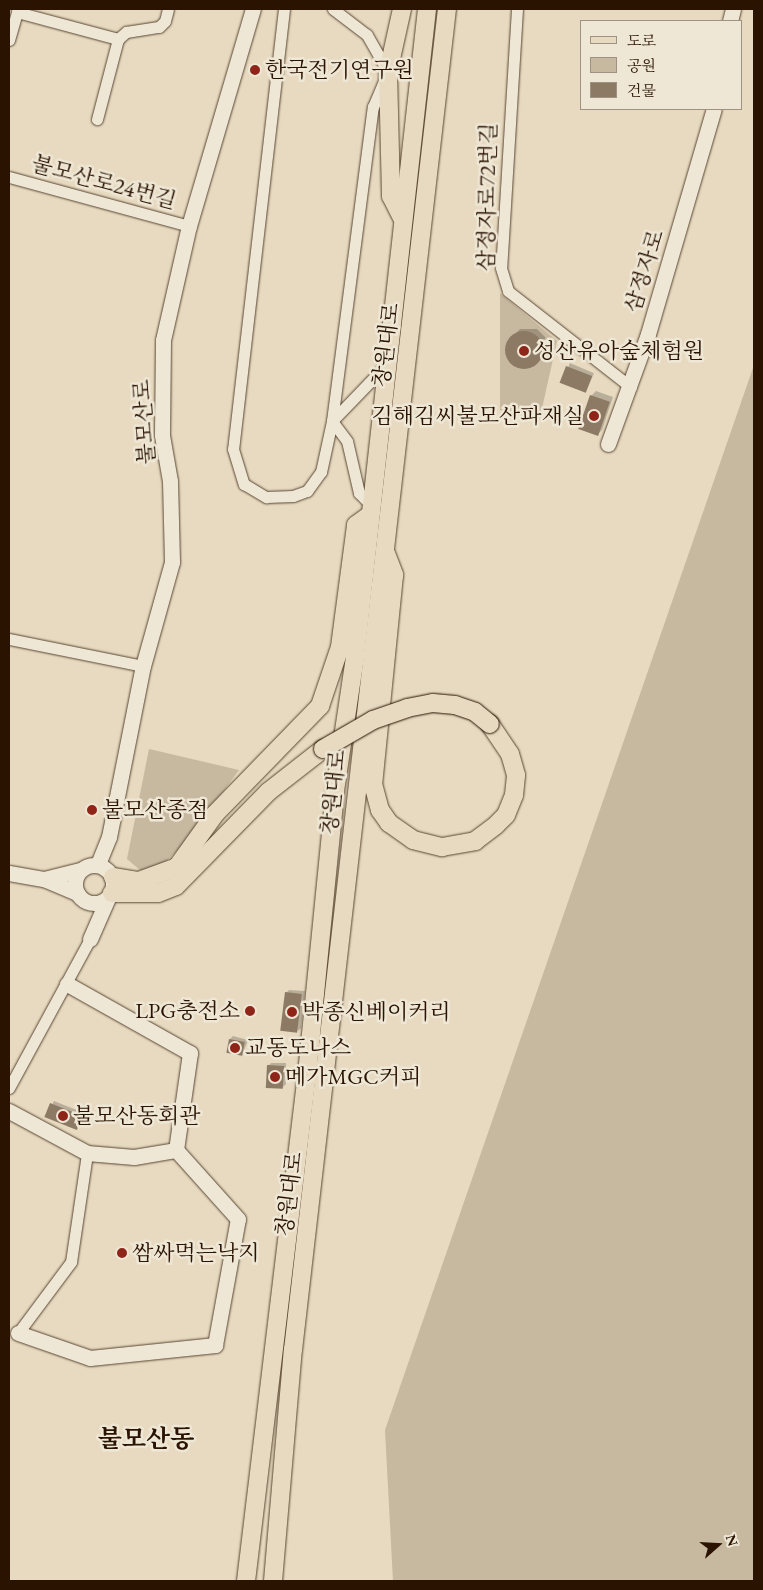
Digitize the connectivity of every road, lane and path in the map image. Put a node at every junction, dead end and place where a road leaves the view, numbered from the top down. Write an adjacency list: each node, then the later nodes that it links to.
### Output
1 (168, 9): 11 (street)
2 (254, 9): 18 (street, 불모산로)
3 (284, 9): 21 (street)
4 (333, 9): 13 (street)
5 (398, 9): 6 (street)
6 (402, 9): 13 (main road)
7 (427, 9): 17 (main road, 창원대로)
8 (447, 9): 24 (main road, 창원대로)
9 (517, 9): 20 (street, 삼정자로72번길)
10 (17, 11): 11 (street); 12 (street)
11 (118, 39): 15 (street)
12 (9, 40)
13 (388, 72): 17 (main road); 21 (street)
14 (714, 110): 20 (street, 삼정자로)
15 (97, 119)
16 (9, 177): 18 (street, 불모산로24번길)
17 (403, 220): 19 (main road, 창원대로)
18 (188, 226): 26 (street, 불모산로)
19 (386, 365): 21 (street); 23 (main road, 창원대로)
20 (631, 387): 22 (street, 삼정자로)
21 (332, 421): 23 (street)
22 (608, 444)
23 (370, 511): 30 (main road); 40 (main road, 창원대로)
24 (384, 548): 30 (main road, bridge); 41 (main road, 창원대로)
25 (9, 639): 26 (street)
26 (143, 666): 30 (street, 불모산로)
27 (80, 870): 29 (street); 30 (street); 31 (street)
28 (9, 872): 29 (street)
29 (44, 880): 31 (street)
30 (108, 881): 32 (street); 33 (street, 불모산로)
31 (77, 894): 32 (street)
32 (92, 903): 33 (street)
33 (90, 939): 34 (street)
34 (67, 984): 35 (street); 37 (street)
35 (9, 1088)
36 (9, 1111): 38 (street)
37 (176, 1150): 38 (street); 39 (street)
38 (87, 1153): 39 (street)
39 (18, 1333)
40 (246, 1581)
41 (273, 1581)

